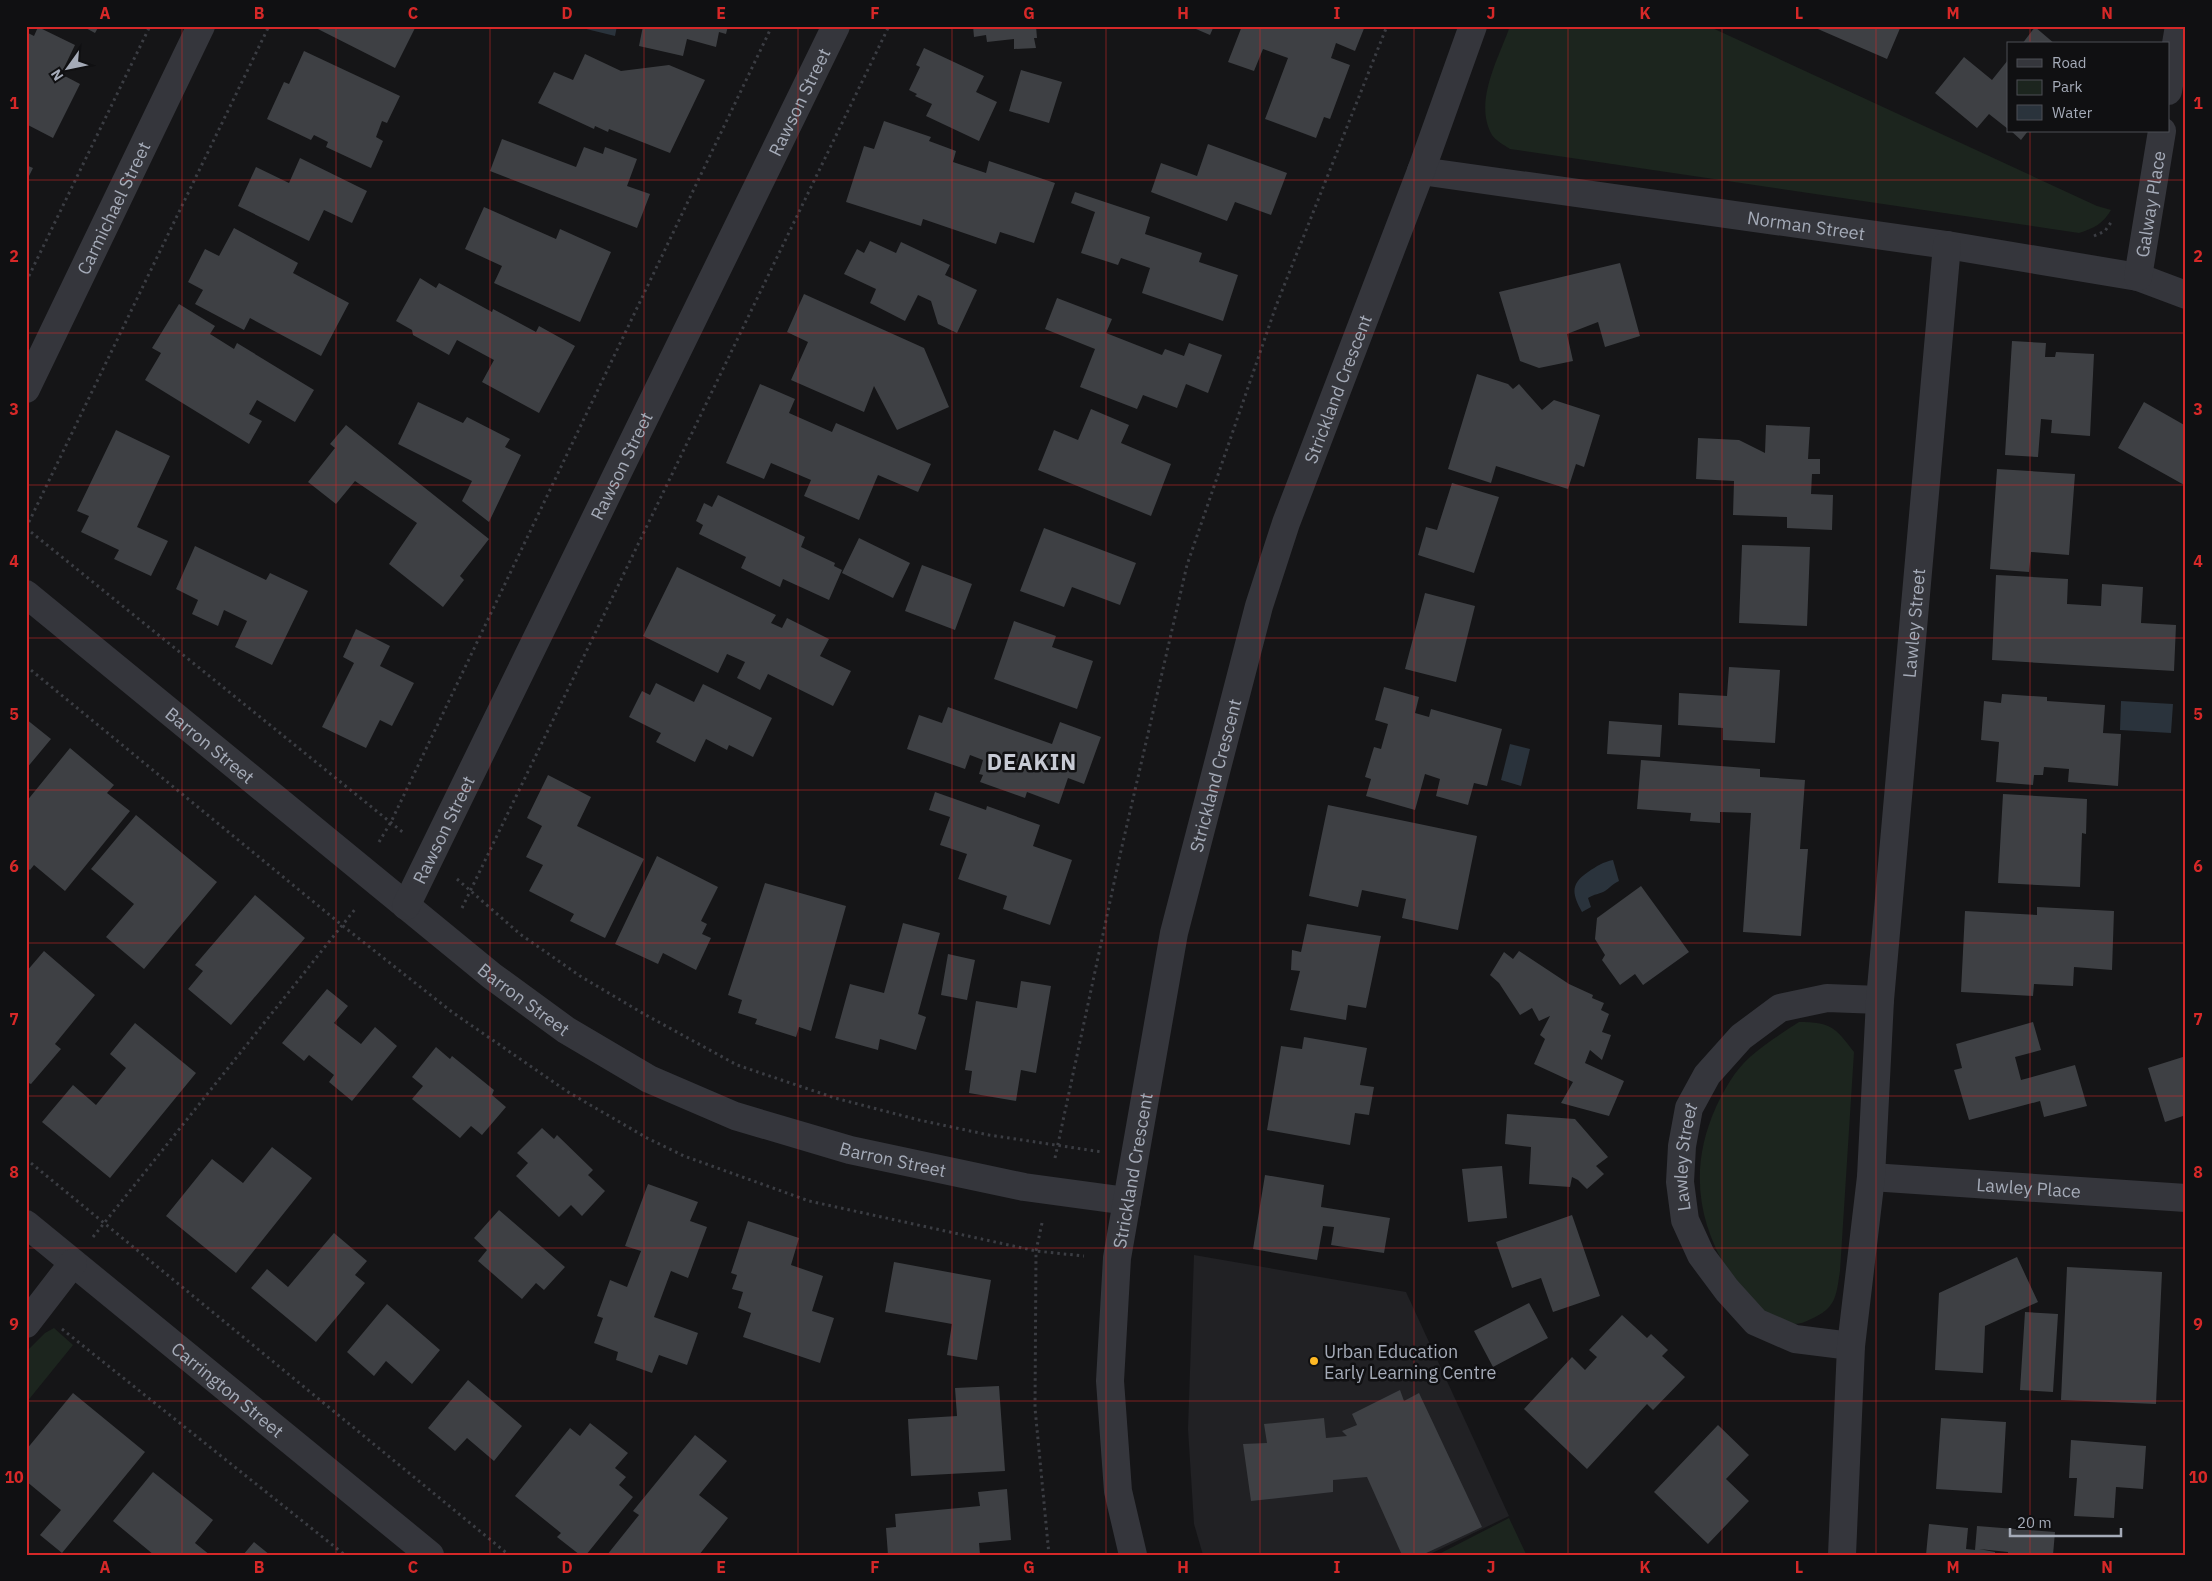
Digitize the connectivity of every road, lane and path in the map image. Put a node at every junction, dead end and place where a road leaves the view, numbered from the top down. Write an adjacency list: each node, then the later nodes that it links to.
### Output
1 (150, 26): 15 (path)
2 (201, 26): 17 (street, Carmichael Street)
3 (269, 26): 18 (path)
4 (772, 26): 20 (path)
5 (836, 26): 21 (street, Rawson Street)
6 (889, 26): 23 (path)
7 (1387, 26): 27 (path)
8 (1473, 26): 12 (street, Strickland Crescent)
9 (2179, 26): 10 (street)
10 (2170, 79)
11 (2162, 132): 14 (street, Galway Place)
12 (1421, 171): 13 (street, Norman Street); 28 (street, Strickland Crescent)
13 (1947, 245): 14 (street, Norman Street); 26 (street, Lawley Street)
14 (2138, 277): 16 (street, Norman Street)
15 (26, 282)
16 (2186, 295)
17 (26, 389)
18 (26, 528): 20 (path)
19 (26, 594): 22 (street, Barron Street)
20 (391, 822): 21 (path); 22 (path)
21 (430, 857): 23 (path); 24 (street, Rawson Street)
22 (368, 876): 24 (street, Barron Street); 34 (path)
23 (470, 890): 25 (path); 27 (path)
24 (406, 906): 25 (street, Barron Street)
25 (447, 940): 31 (street, Barron Street)
26 (1880, 1000): 30 (street, Lawley Street); 38 (street, Lawley Street)
27 (1057, 1146): 28 (path); 31 (path)
28 (1136, 1157): 33 (street, Strickland Crescent)
29 (26, 1159): 34 (path)
30 (1871, 1177): 32 (street, Lawley Place); 38 (street, Lawley Street)
31 (1049, 1191): 33 (street, Barron Street); 42 (path)
32 (2186, 1198)
33 (1127, 1201): 43 (street, Strickland Crescent)
34 (104, 1223): 36 (path); 41 (path)
35 (26, 1224): 36 (street, Carrington Street)
36 (73, 1263): 37 (street); 40 (street, Carrington Street)
37 (32, 1316): 39 (path)
38 (1851, 1346): 44 (street, Lawley Street)
39 (345, 1555)
40 (430, 1555)
41 (509, 1555)
42 (1049, 1555)
43 (1132, 1555)
44 (1842, 1555)

